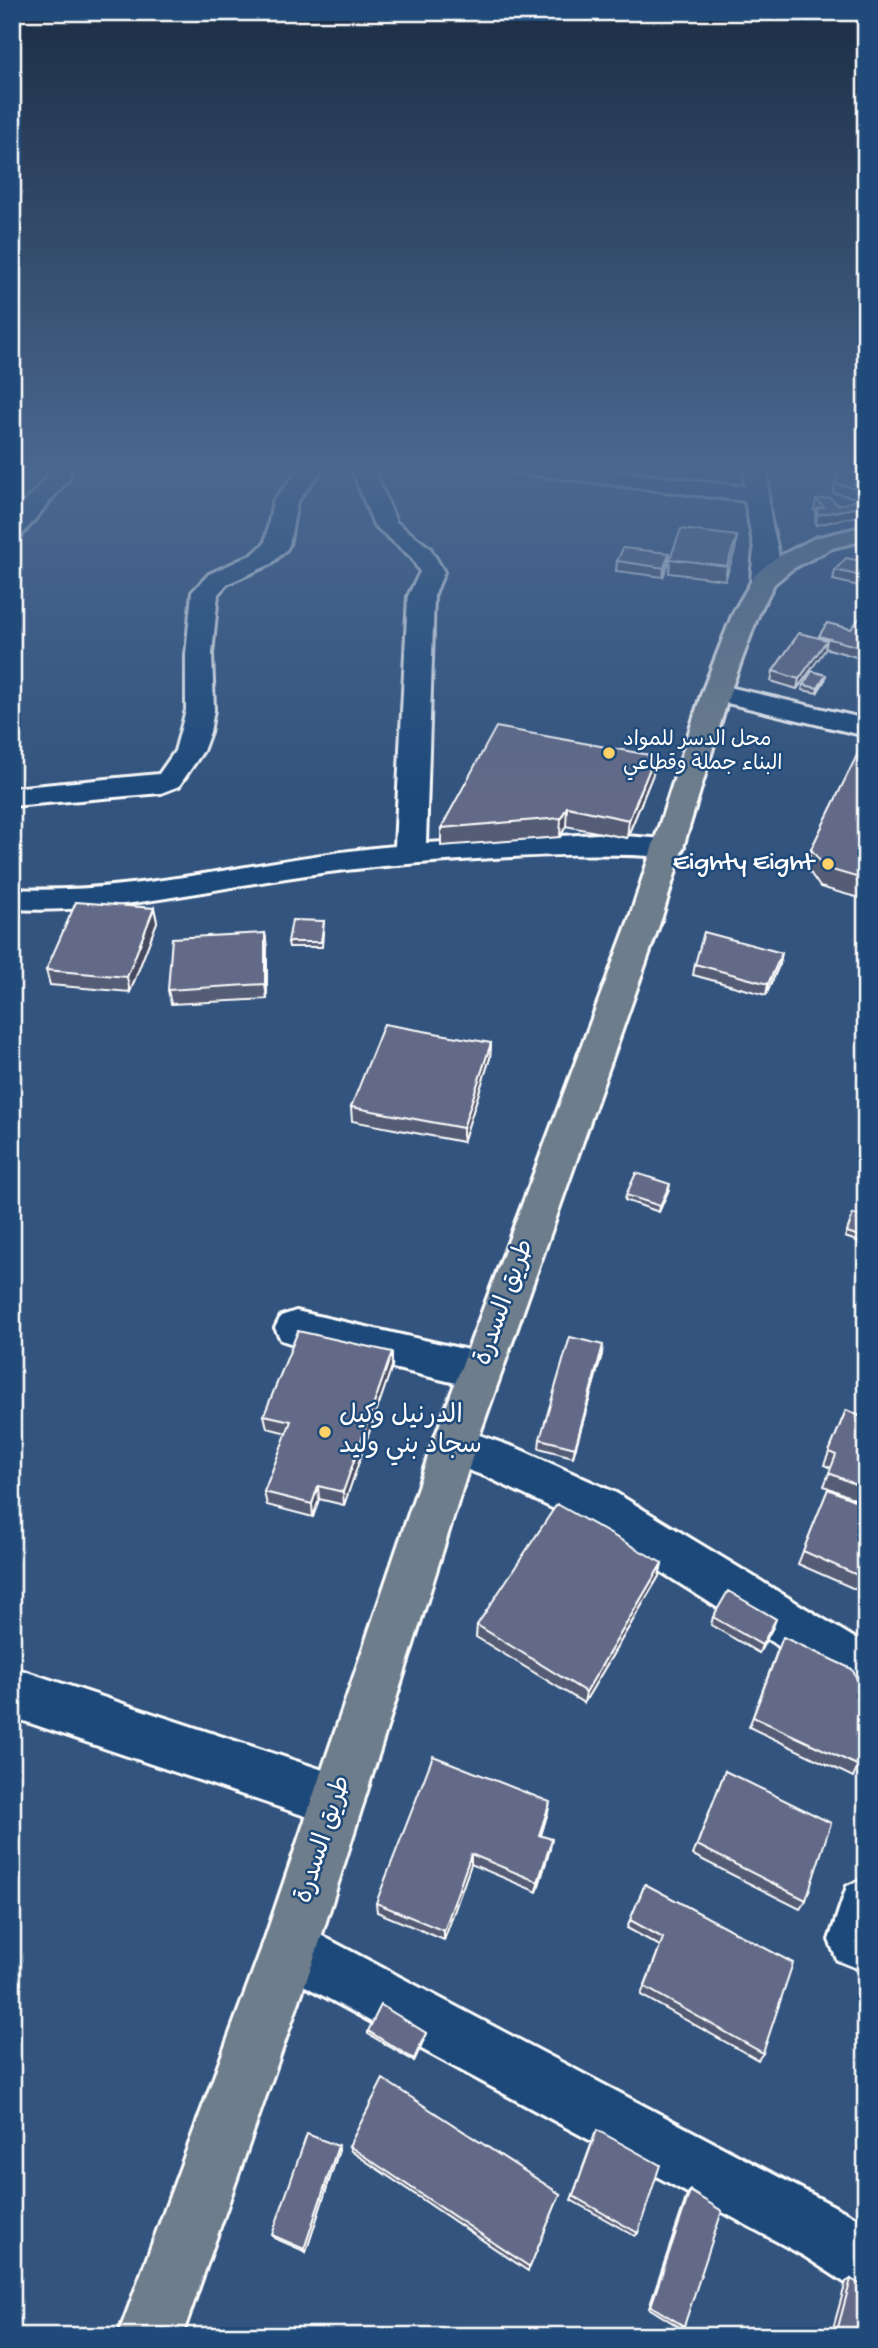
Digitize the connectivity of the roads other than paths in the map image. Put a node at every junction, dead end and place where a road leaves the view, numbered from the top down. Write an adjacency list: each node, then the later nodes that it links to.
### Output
1 (228, 575): 8 (street)
2 (431, 575): 10 (street)
3 (764, 575): 5 (street)
4 (770, 575): 5 (main road, طريق السدرة)
5 (764, 580): 6 (main road, طريق السدرة)
6 (716, 692): 7 (street); 9 (main road, طريق السدرة)
7 (866, 728)
8 (12, 797)
9 (668, 847): 10 (street); 13 (main road, طريق السدرة)
10 (410, 854): 11 (street)
11 (12, 900)
12 (296, 1328): 13 (street)
13 (481, 1371): 14 (main road, طريق السدرة)
14 (454, 1445): 15 (street); 17 (main road, طريق السدرة)
15 (866, 1673)
16 (12, 1692): 17 (street)
17 (338, 1801): 18 (main road, طريق السدرة)
18 (290, 1947): 19 (street); 20 (main road, طريق السدرة)
19 (866, 2260)
20 (150, 2336)

